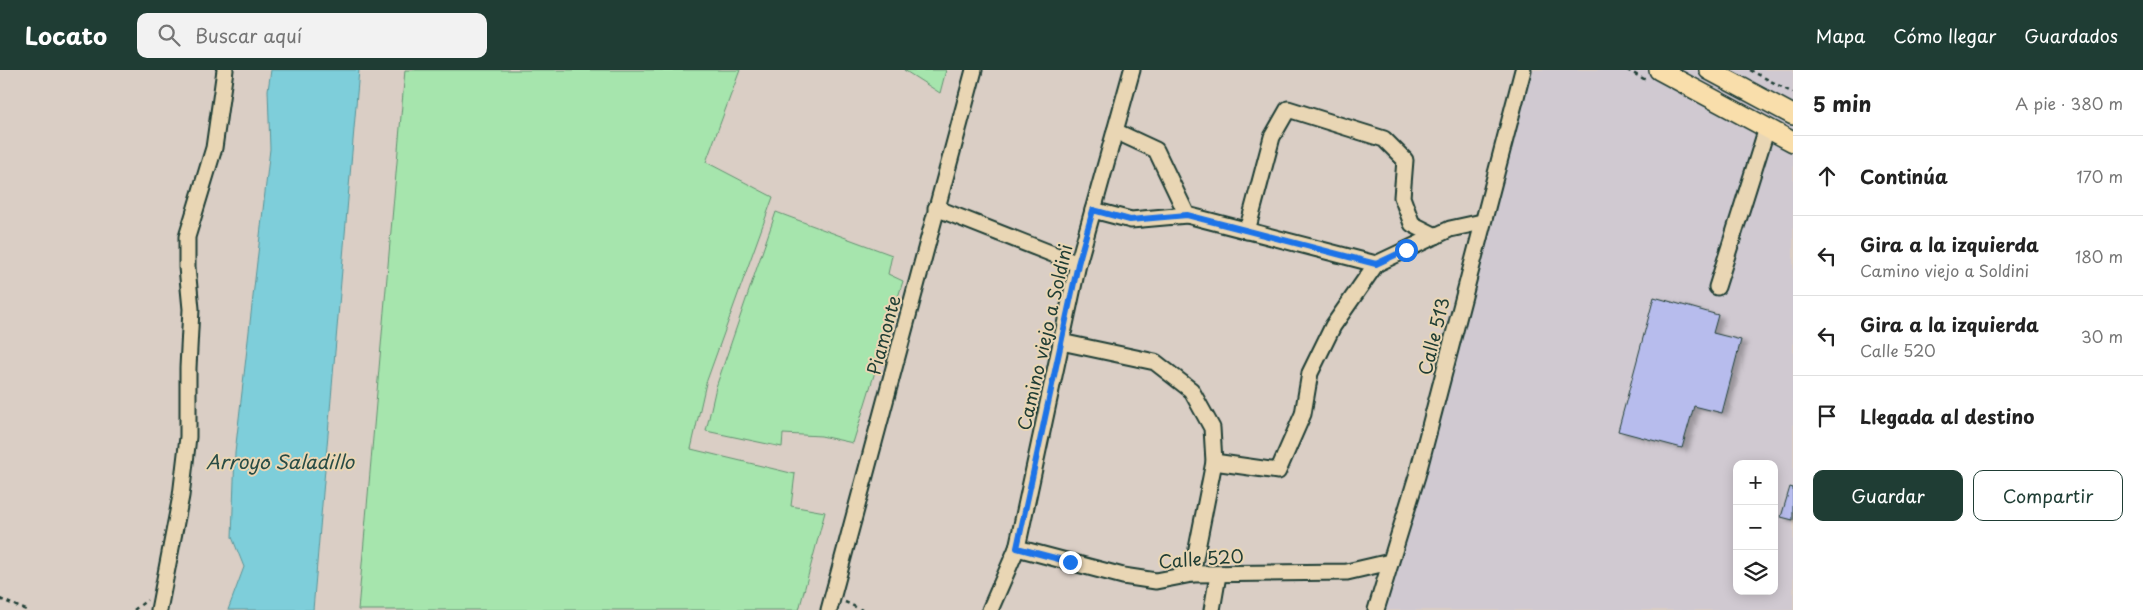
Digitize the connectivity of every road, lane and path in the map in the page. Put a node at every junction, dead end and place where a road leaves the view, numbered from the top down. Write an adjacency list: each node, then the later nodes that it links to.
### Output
1 (224, 70): 31 (street)
2 (974, 70): 13 (street, Piamonte)
3 (1132, 70): 11 (street, Camino viejo a Soldini)
4 (1523, 70): 16 (street, Calle 513)
5 (1659, 70): 10 (main road)
6 (1709, 70): 9 (main road)
7 (1750, 70): 8 (path)
8 (1793, 93)
9 (1793, 115)
10 (1767, 128): 12 (main road); 21 (street)
11 (1115, 131): 14 (street, Camino viejo a Soldini); 15 (street)
12 (1793, 142)
13 (936, 208): 19 (street); 29 (street, Piamonte)
14 (1093, 210): 15 (street); 19 (street, Camino viejo a Soldini)
15 (1187, 215): 17 (street)
16 (1482, 222): 18 (street); 25 (street, Calle 513)
17 (1247, 231): 18 (street); 20 (street)
18 (1436, 236): 20 (street)
19 (1078, 264): 22 (street, Camino viejo a Soldini)
20 (1376, 264): 23 (street)
21 (1717, 287)
22 (1061, 342): 23 (street); 24 (street, Camino viejo a Soldini)
23 (1214, 462): 26 (street)
24 (1017, 548): 26 (street, Calle 520); 33 (street, Camino viejo a Soldini)
25 (1390, 562): 27 (street, Calle 520); 35 (street, Calle 513)
26 (1192, 574): 27 (street, Calle 520)
27 (1218, 574): 34 (street)
28 (0, 599): 30 (path)
29 (831, 603): 32 (path)
30 (26, 610)
31 (159, 610)
32 (862, 610)
33 (990, 610)
34 (1212, 610)
35 (1376, 610)

